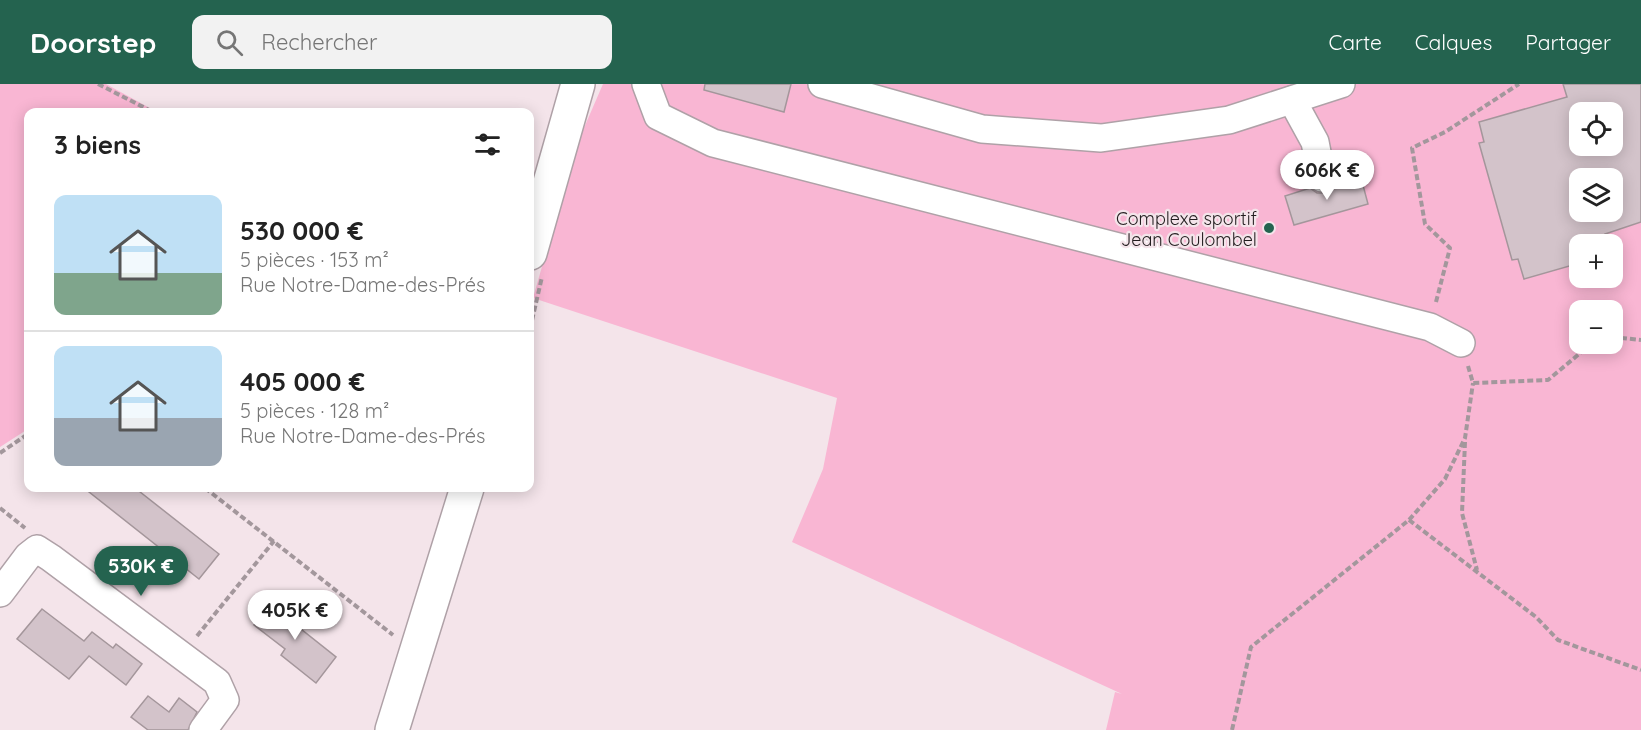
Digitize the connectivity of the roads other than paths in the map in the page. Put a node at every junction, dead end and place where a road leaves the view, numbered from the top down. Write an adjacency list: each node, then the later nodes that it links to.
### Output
1 (578, 84): 7 (main road)
2 (646, 84): 8 (street)
3 (822, 84): 5 (street)
4 (1335, 85): 5 (street)
5 (1293, 100): 6 (street)
6 (1322, 178)
7 (534, 239)
8 (1461, 343)
9 (466, 492): 12 (main road)
10 (0, 593): 11 (street)
11 (203, 730)
12 (392, 730)

